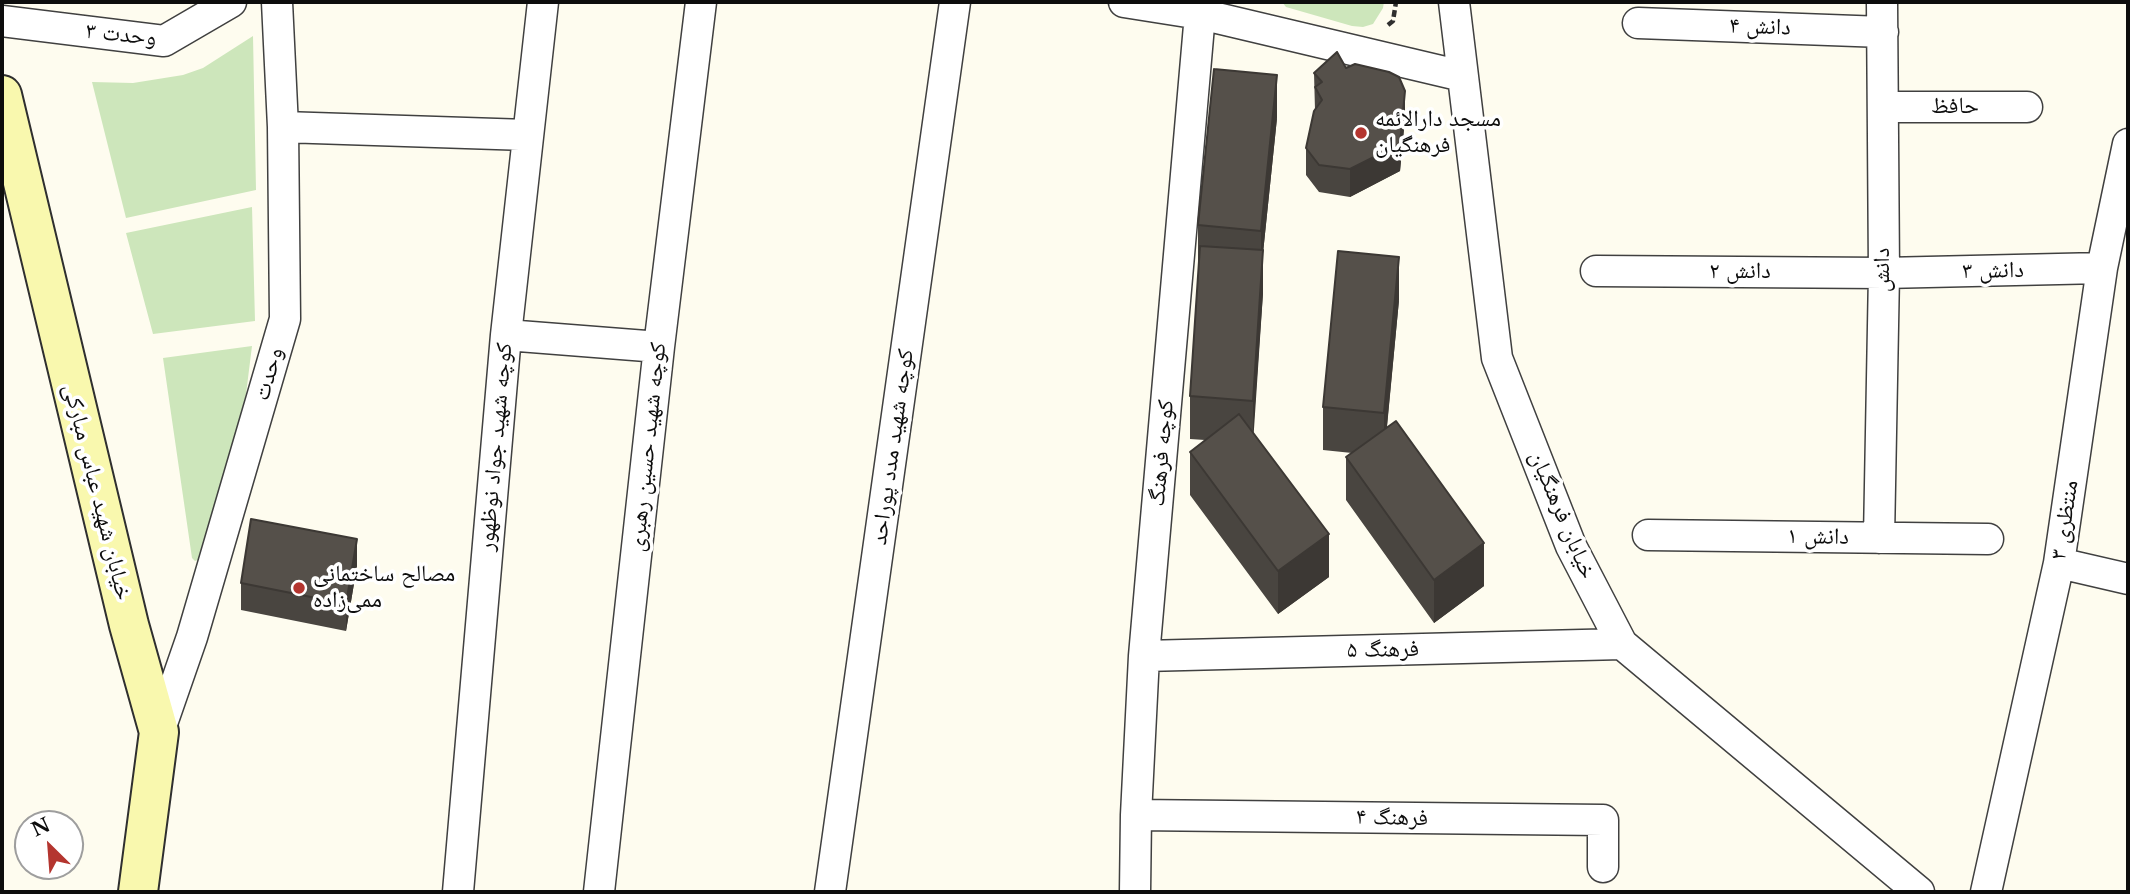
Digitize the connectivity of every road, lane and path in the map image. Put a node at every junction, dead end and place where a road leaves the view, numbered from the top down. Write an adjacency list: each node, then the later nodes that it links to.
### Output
1 (231, 2): 10 (street, وحدت ۳)
2 (276, 2): 17 (street, وحدت)
3 (542, 2): 18 (street, کوچه شهید جواد نوظهور)
4 (701, 2): 25 (street, کوچه شهید حسین رهبری)
5 (955, 2): 39 (street, کوچه شهید مدد پوراحد)
6 (1124, 2): 9 (street)
7 (1454, 2): 13 (street, خیابان فرهنگیان)
8 (1882, 2): 12 (street, دانش)
9 (1200, 14): 13 (street); 32 (street, کوچه فرهنگ)
10 (2, 21)
11 (1638, 23): 12 (street, دانش ۴)
12 (1882, 32): 15 (street, دانش)
13 (1462, 76): 31 (street, خیابان فرهنگیان)
14 (2, 94): 20 (street, خیابان شهید عباس مبارکی)
15 (1883, 107): 16 (street, حافظ); 23 (street, دانش)
16 (2027, 107)
17 (283, 127): 18 (street); 33 (street, وحدت)
18 (527, 135): 24 (street, کوچه شهید جواد نوظهور)
19 (2128, 145): 21 (street, منتظری ۳)
20 (13, 186): 33 (street, خیابان شهید عباس مبارکی)
21 (2102, 268): 23 (street, دانش ۳); 29 (street, منتظری ۳)
22 (1596, 271): 23 (street, دانش ۲)
23 (1884, 273): 27 (street, دانش)
24 (506, 335): 25 (street); 37 (street, کوچه شهید جواد نوظهور)
25 (659, 347): 38 (street, کوچه شهید حسین رهبری)
26 (1648, 535): 27 (street, دانش ۱)
27 (1879, 538): 28 (street, دانش ۱)
28 (1987, 539)
29 (2059, 563): 30 (street); 42 (street, منتظری ۳)
30 (2128, 579)
31 (1622, 644): 32 (street, فرهنگ ۵); 41 (street, خیابان فرهنگیان)
32 (1144, 656): 34 (street, کوچه فرهنگ)
33 (159, 732): 36 (street, خیابان شهید عباس مبارکی)
34 (1136, 815): 35 (street, فرهنگ ۴); 40 (street, کوچه فرهنگ)
35 (1603, 867)
36 (138, 892)
37 (457, 892)
38 (599, 892)
39 (830, 892)
40 (1135, 892)
41 (1919, 892)
42 (1986, 892)

